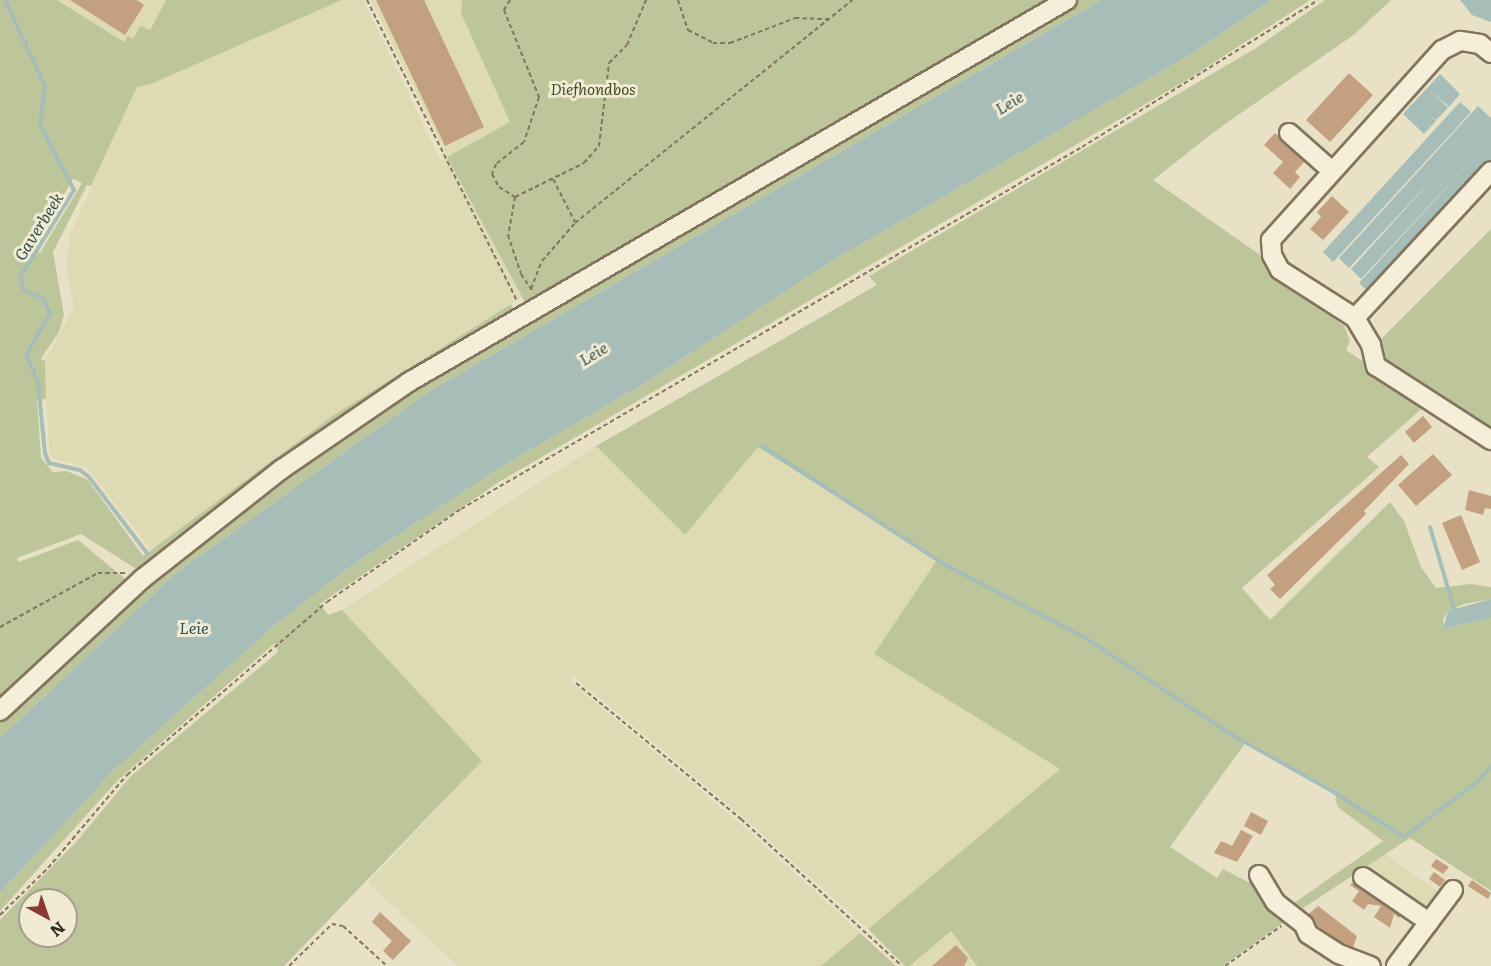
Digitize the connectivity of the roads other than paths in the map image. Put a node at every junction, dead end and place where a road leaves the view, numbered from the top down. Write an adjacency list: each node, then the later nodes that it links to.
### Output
1 (1067, 0): 8 (street)
2 (1491, 53): 4 (street)
3 (1289, 133): 4 (street)
4 (1332, 171): 6 (street)
5 (1491, 171): 6 (street)
6 (1355, 318): 7 (street)
7 (1491, 440)
8 (0, 711)
9 (1260, 875): 13 (street)
10 (1363, 877): 12 (street)
11 (1453, 890): 12 (street)
12 (1429, 922): 14 (street)
13 (1371, 966)
14 (1396, 966)

